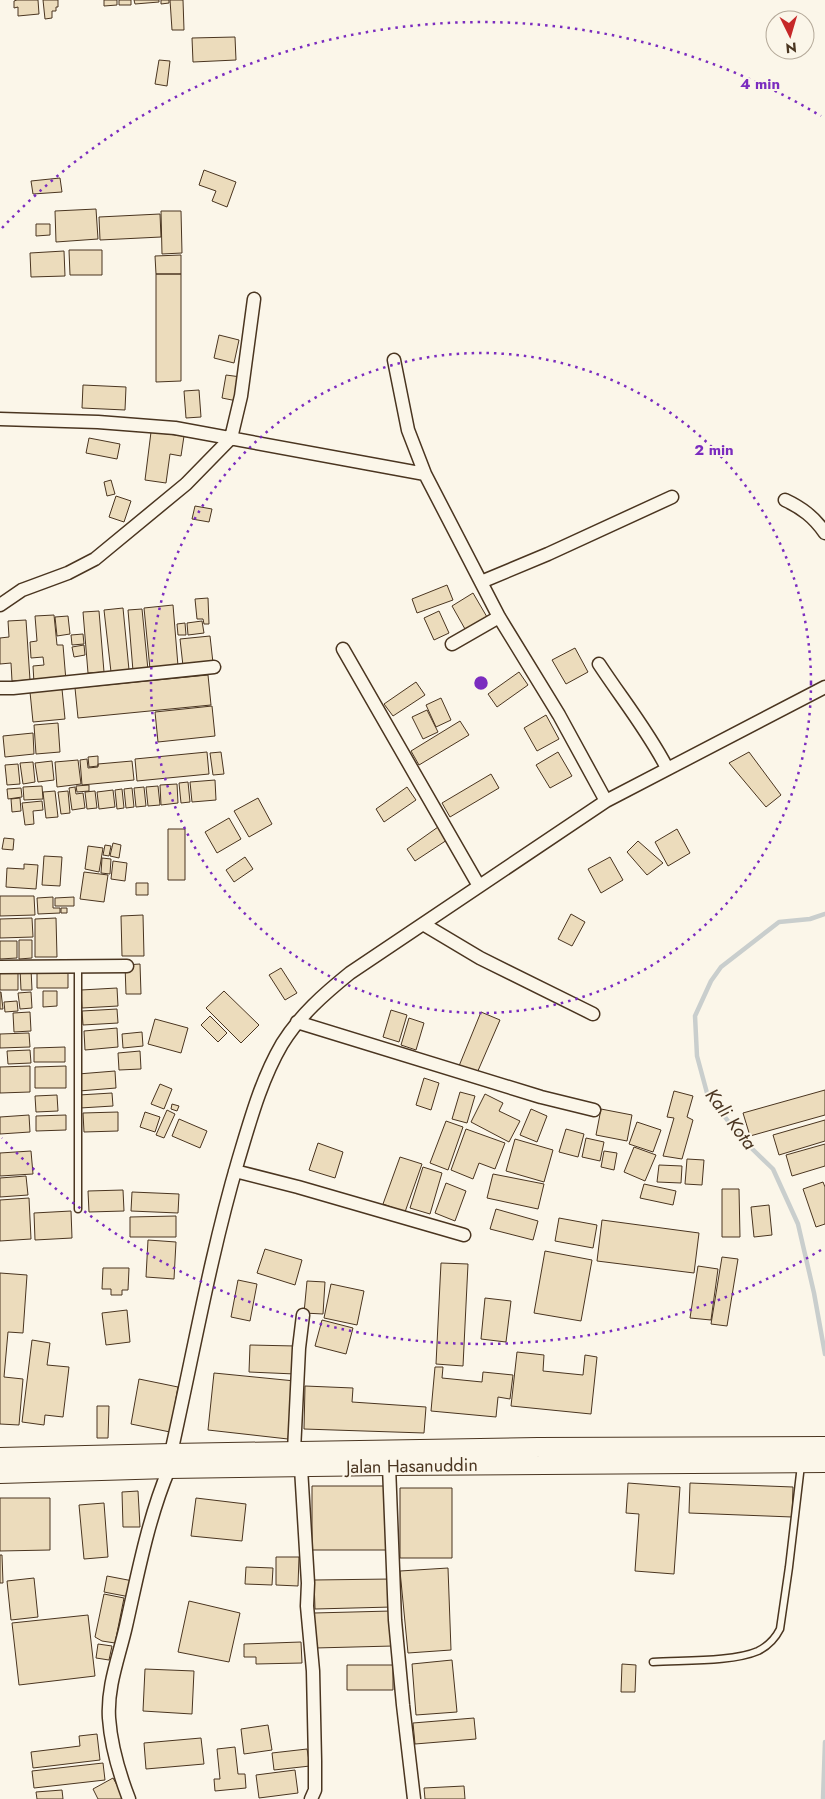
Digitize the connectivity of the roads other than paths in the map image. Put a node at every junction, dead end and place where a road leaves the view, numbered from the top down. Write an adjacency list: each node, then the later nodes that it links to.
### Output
1 (254, 299): 4 (street)
2 (394, 360): 5 (street)
3 (0, 419): 4 (street)
4 (231, 438): 5 (street); 10 (street)
5 (425, 474): 9 (street)
6 (672, 497): 9 (street)
7 (785, 500): 8 (street)
8 (825, 533)
9 (481, 582): 11 (street)
10 (0, 605)
11 (499, 616): 12 (street); 19 (street)
12 (452, 644)
13 (343, 648): 20 (street)
14 (599, 664): 18 (street)
15 (214, 667): 17 (street)
16 (825, 687): 18 (street)
17 (0, 688)
18 (667, 768): 19 (street)
19 (606, 801): 20 (street)
20 (480, 886): 21 (street)
21 (423, 924): 25 (street); 26 (street)
22 (78, 966): 23 (street); 24 (street); 29 (lane)
23 (127, 966)
24 (0, 967)
25 (593, 1014)
26 (297, 1022): 27 (street); 28 (street)
27 (594, 1110)
28 (235, 1171): 30 (street); 36 (street)
29 (78, 1209)
30 (464, 1236)
31 (303, 1315): 32 (street)
32 (294, 1451): 33 (street, Jalan Hasanuddin); 36 (street, Jalan Hasanuddin)
33 (592, 1455): 35 (street, Jalan Hasanuddin); 37 (street, Jalan Hasanuddin)
34 (0, 1457): 36 (street, Jalan Hasanuddin)
35 (815, 1457): 40 (lane)
36 (170, 1461): 38 (street, Jalan Hasanuddin); 39 (street, Jalan Hasanuddin); 41 (street)
37 (389, 1466): 38 (street, Jalan Hasanuddin); 43 (street)
38 (301, 1468): 42 (street)
39 (0, 1474)
40 (653, 1662)
41 (129, 1799)
42 (311, 1799)
43 (414, 1799)

